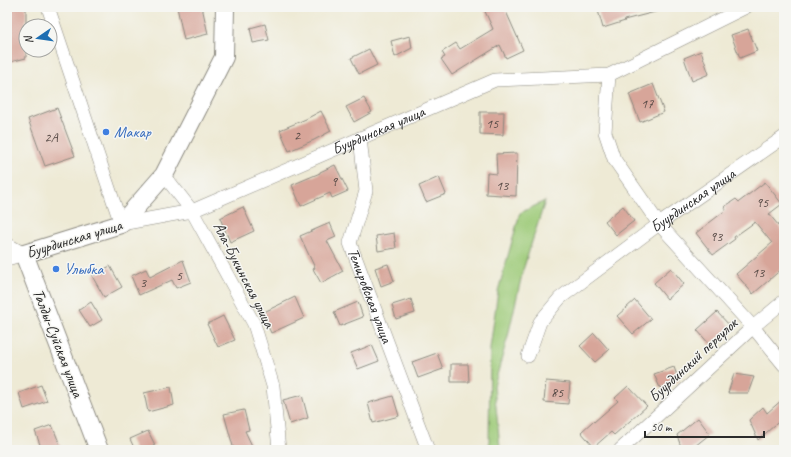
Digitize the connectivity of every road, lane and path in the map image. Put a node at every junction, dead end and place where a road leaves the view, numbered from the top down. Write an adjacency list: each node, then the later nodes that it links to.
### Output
1 (48, 7): 9 (street)
2 (225, 7): 7 (street)
3 (746, 7): 4 (street, Буурдинская улица)
4 (609, 75): 6 (street, Буурдинская улица); 10 (street, Буурдинский переулок)
5 (784, 136): 10 (street, Буурдинская улица)
6 (360, 138): 8 (street, Буурдинская улица); 19 (street, Темировская улица)
7 (164, 175): 8 (street); 9 (street)
8 (192, 211): 9 (street, Буурдинская улица); 18 (street, Ала-Букинская улица)
9 (122, 224): 12 (street, Буурдинская улица)
10 (659, 224): 14 (street, Буурдинский переулок); 15 (street, Буурдинская улица)
11 (7, 244): 12 (street)
12 (16, 257): 17 (street, Талды-Суйская улица)
13 (784, 301): 14 (street, Буурдинский переулок)
14 (753, 327): 16 (street, Буурдинский переулок); 20 (street, Буурдинский переулок)
15 (528, 356)
16 (784, 365)
17 (99, 450)
18 (279, 450)
19 (428, 450)
20 (620, 450)

